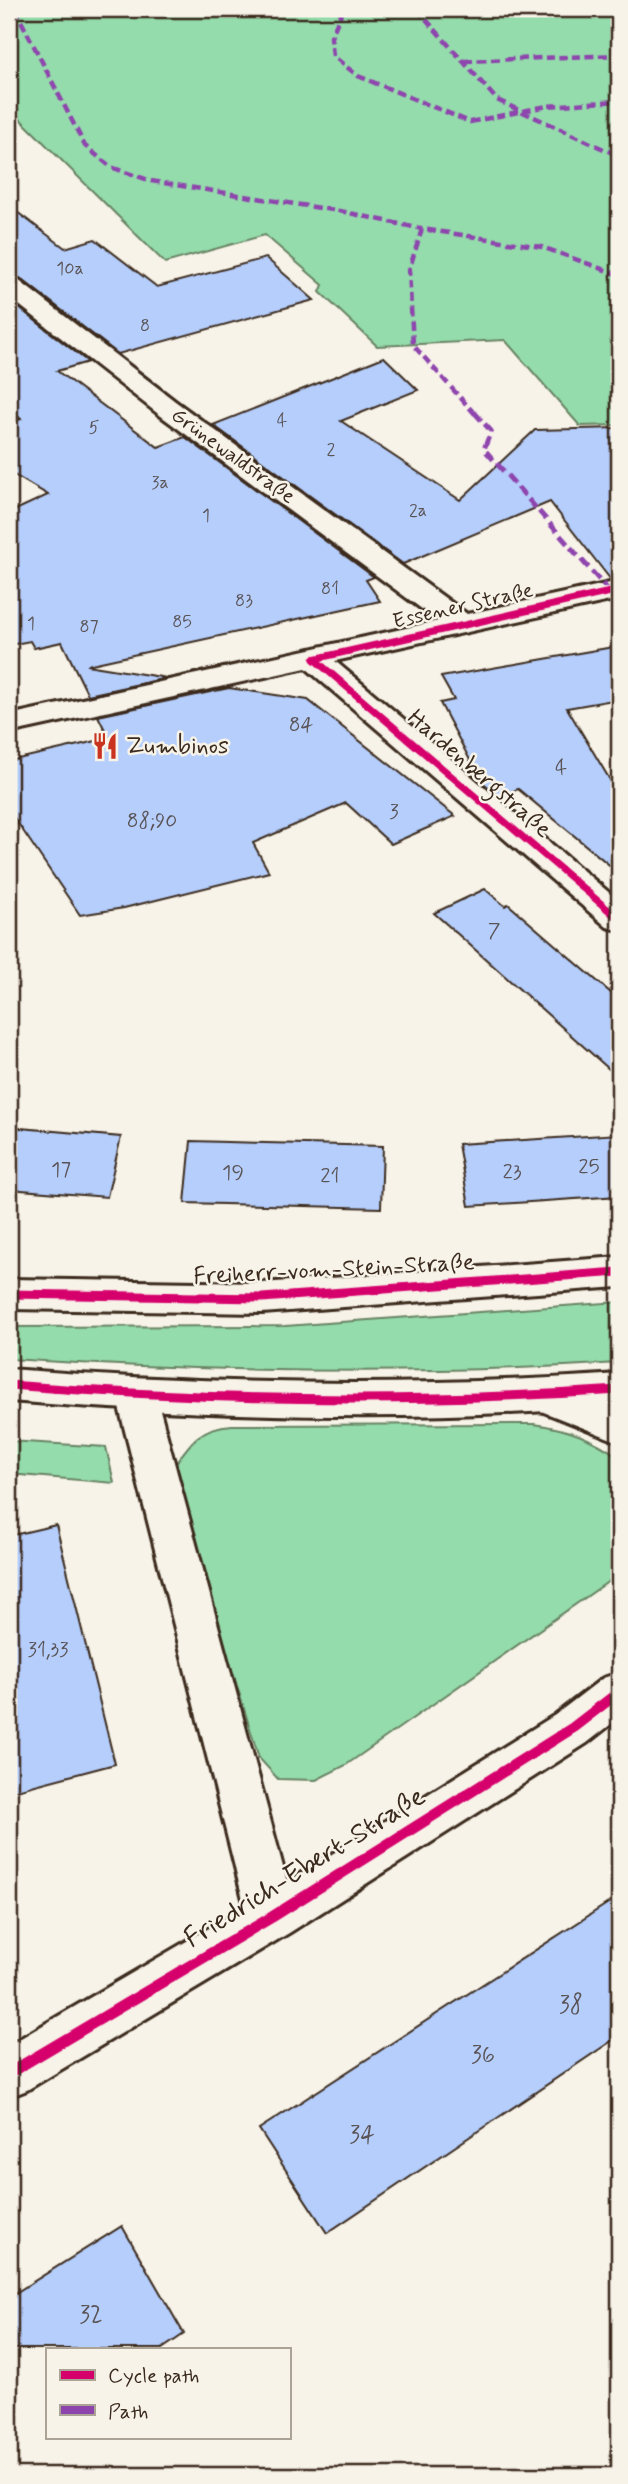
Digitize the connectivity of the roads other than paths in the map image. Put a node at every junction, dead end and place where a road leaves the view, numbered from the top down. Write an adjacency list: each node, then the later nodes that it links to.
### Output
1 (9, 285): 3 (street, Grünewaldstraße)
2 (619, 590): 3 (street, Essener Straße)
3 (460, 623): 4 (street, Essener Straße)
4 (314, 659): 5 (street, Essener Straße); 6 (street, Hardenbergstraße)
5 (9, 724)
6 (619, 919)
7 (619, 1272): 8 (street, Freiherr-vom-Stein-Straße)
8 (9, 1294)
9 (9, 1385): 11 (street)
10 (619, 1390): 12 (street)
11 (136, 1395): 12 (street); 15 (street, Friedrich-Ebert-Straße)
12 (545, 1396): 13 (street)
13 (619, 1426)
14 (619, 1692): 15 (street, Friedrich-Ebert-Straße)
15 (272, 1917): 16 (street, Friedrich-Ebert-Straße)
16 (9, 2073)

